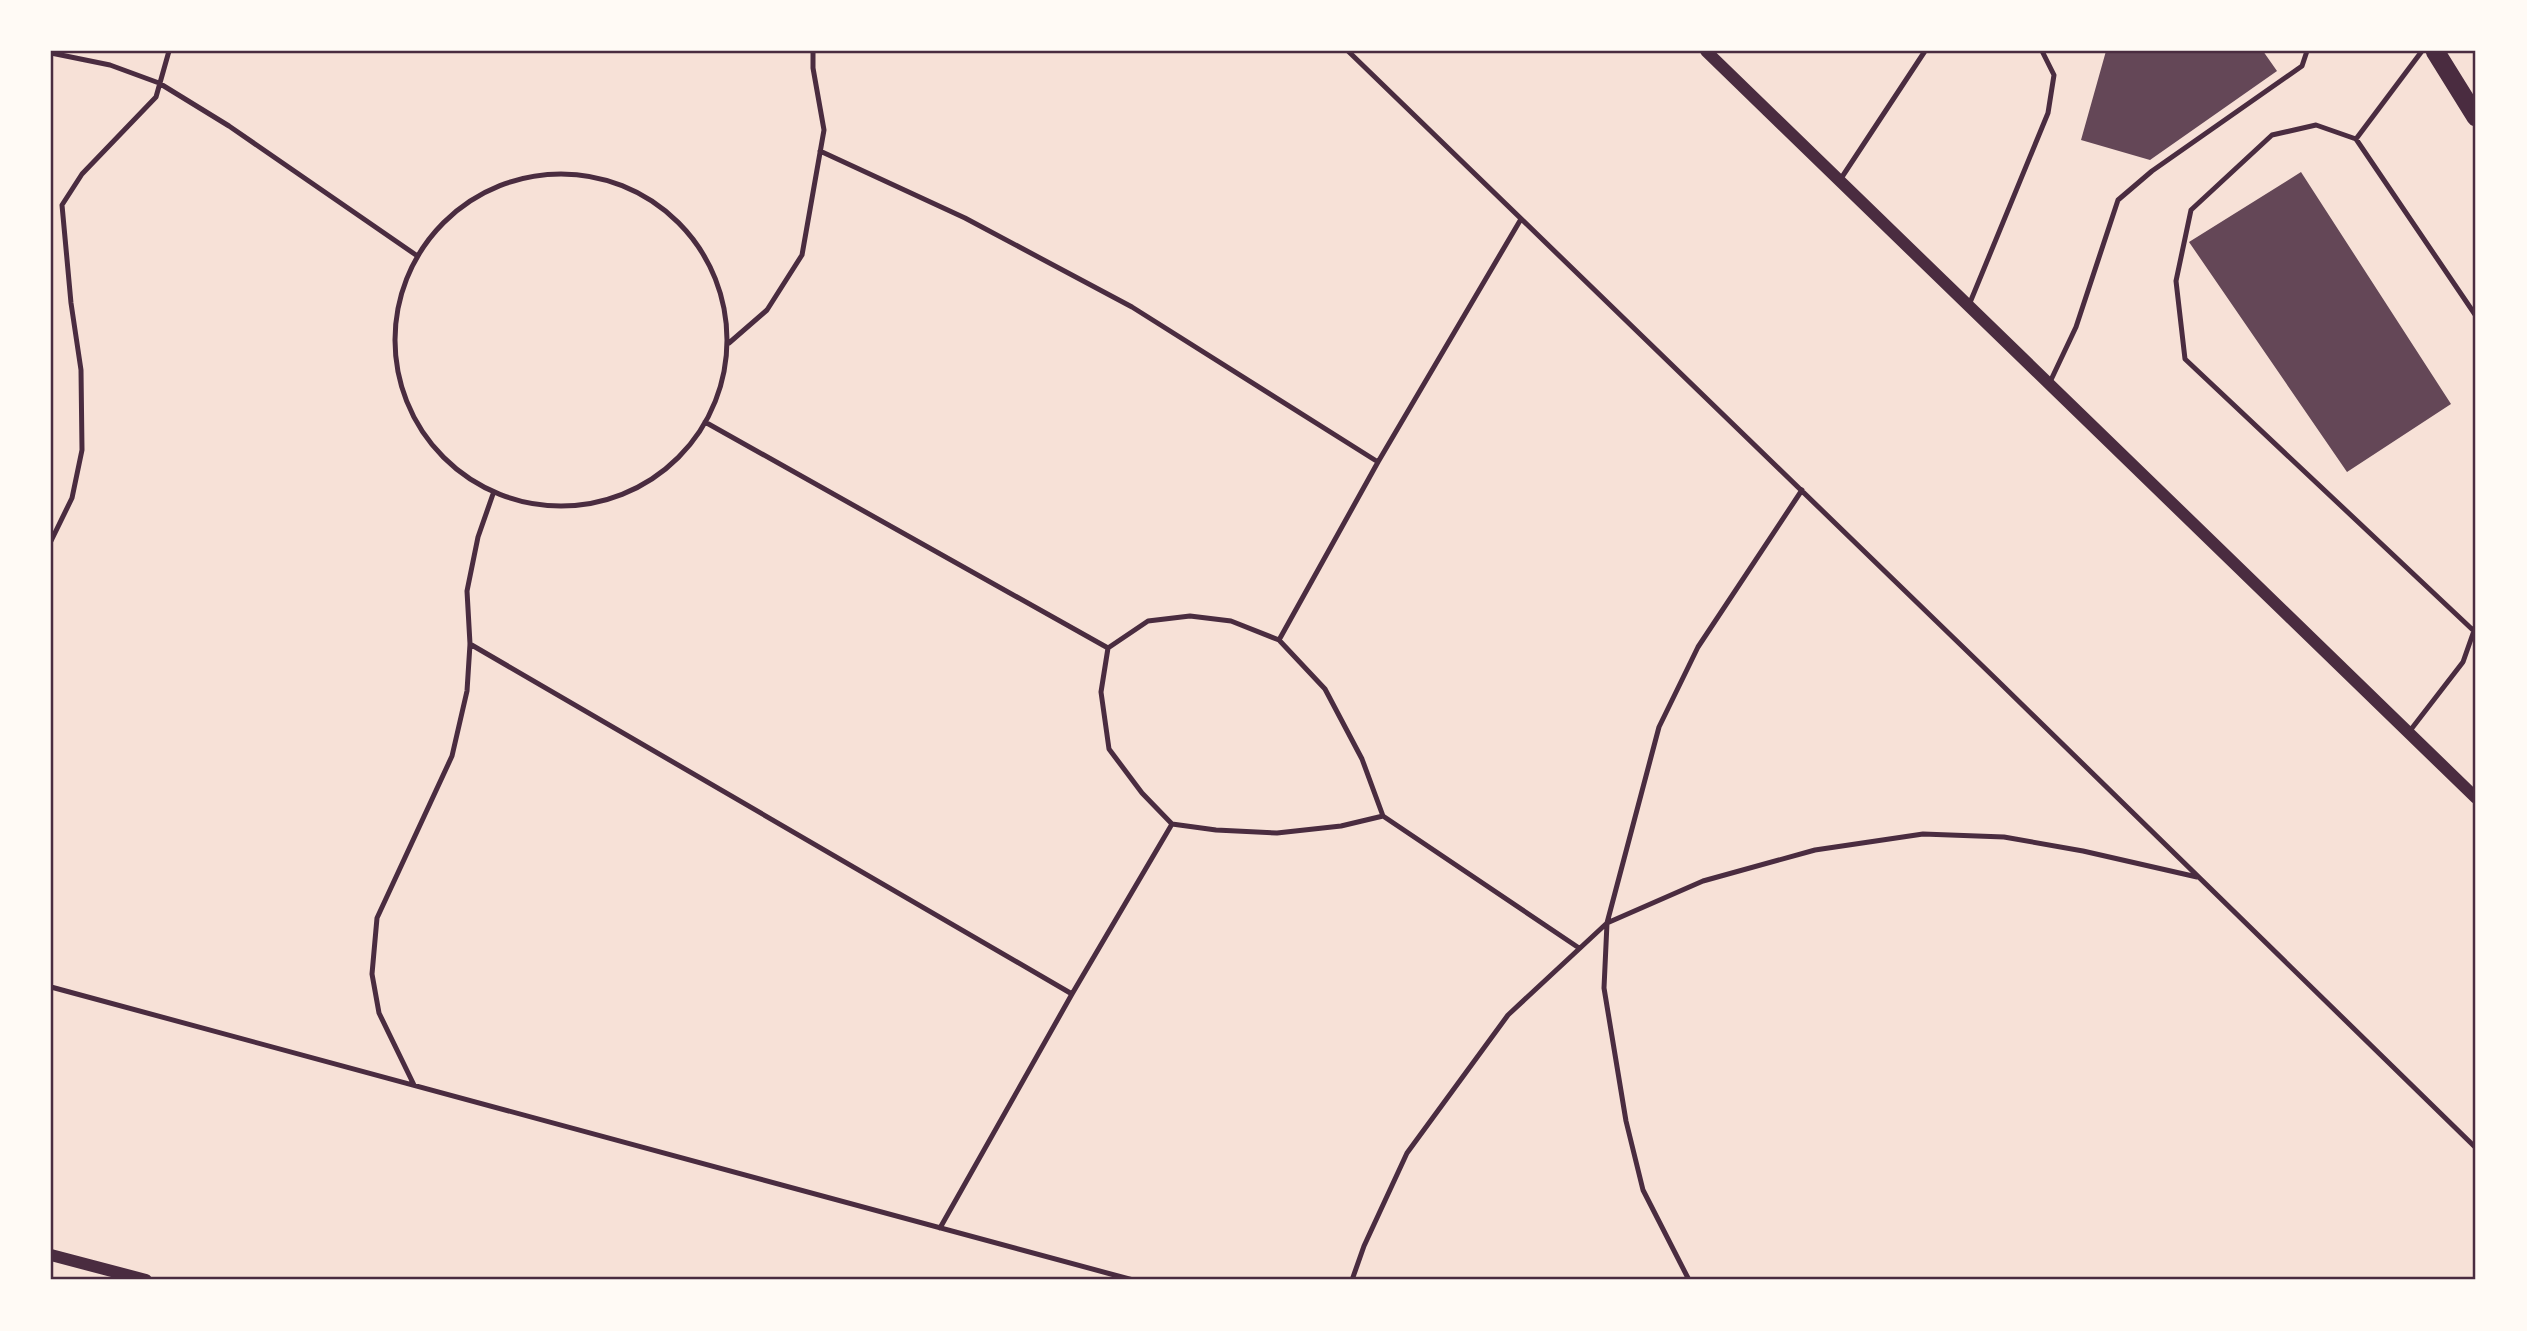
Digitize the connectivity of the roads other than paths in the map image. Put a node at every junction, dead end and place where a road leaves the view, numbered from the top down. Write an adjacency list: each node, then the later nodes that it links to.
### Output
1 (169, 51): 11 (lane)
2 (813, 51): 14 (lane)
3 (1348, 51): 16 (lane)
4 (1706, 51): 15 (street)
5 (1925, 51): 15 (lane)
6 (2042, 51): 18 (lane)
7 (2307, 51): 21 (lane)
8 (2422, 51): 13 (lane)
9 (2435, 51): 12 (highway)
10 (51, 53): 11 (lane)
11 (159, 83): 17 (lane); 26 (lane)
12 (2476, 117)
13 (2356, 139): 19 (lane); 27 (lane)
14 (820, 151): 20 (lane); 23 (lane)
15 (1839, 181): 18 (street)
16 (1521, 219): 23 (lane); 24 (lane)
17 (416, 255): 20 (lane); 25 (lane)
18 (1968, 308): 21 (street)
19 (2476, 316)
20 (729, 343): 22 (lane)
21 (2049, 385): 31 (street)
22 (705, 422): 25 (lane); 30 (lane)
23 (1378, 462): 28 (lane)
24 (1802, 491): 35 (lane); 36 (lane)
25 (494, 494): 29 (lane)
26 (51, 541)
27 (2475, 629): 31 (lane)
28 (1279, 640): 30 (lane); 33 (lane)
29 (470, 644): 39 (lane); 40 (lane)
30 (1108, 648): 34 (lane)
31 (2409, 732): 32 (street)
32 (2476, 799)
33 (1383, 816): 34 (lane); 37 (lane)
34 (1172, 824): 39 (lane)
35 (2200, 877): 36 (lane); 41 (lane)
36 (1606, 923): 37 (lane); 47 (lane)
37 (1579, 948): 46 (lane)
38 (51, 987): 40 (lane)
39 (1072, 994): 42 (lane)
40 (414, 1085): 42 (lane)
41 (2476, 1148)
42 (940, 1228): 45 (lane)
43 (51, 1255): 44 (street)
44 (146, 1280)
45 (1133, 1280)
46 (1352, 1280)
47 (1689, 1280)

